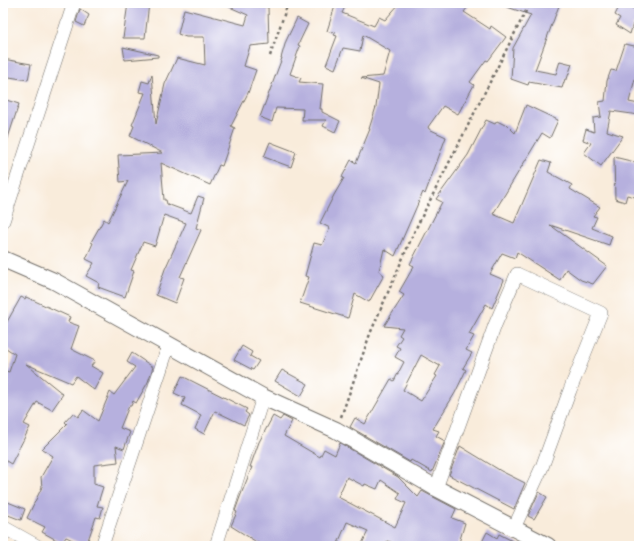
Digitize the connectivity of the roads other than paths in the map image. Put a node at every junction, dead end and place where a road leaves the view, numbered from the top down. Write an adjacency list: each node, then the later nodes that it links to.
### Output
1 (74, 3): 2 (street)
2 (3, 221)
3 (3, 259): 4 (street)
4 (169, 344): 5 (street); 10 (street)
5 (263, 397): 6 (street); 11 (street)
6 (436, 488): 7 (street); 7 (street)
7 (514, 528): 12 (street)
8 (4, 529): 9 (street)
9 (37, 546)
10 (102, 546)
11 (216, 546)
12 (548, 546)

